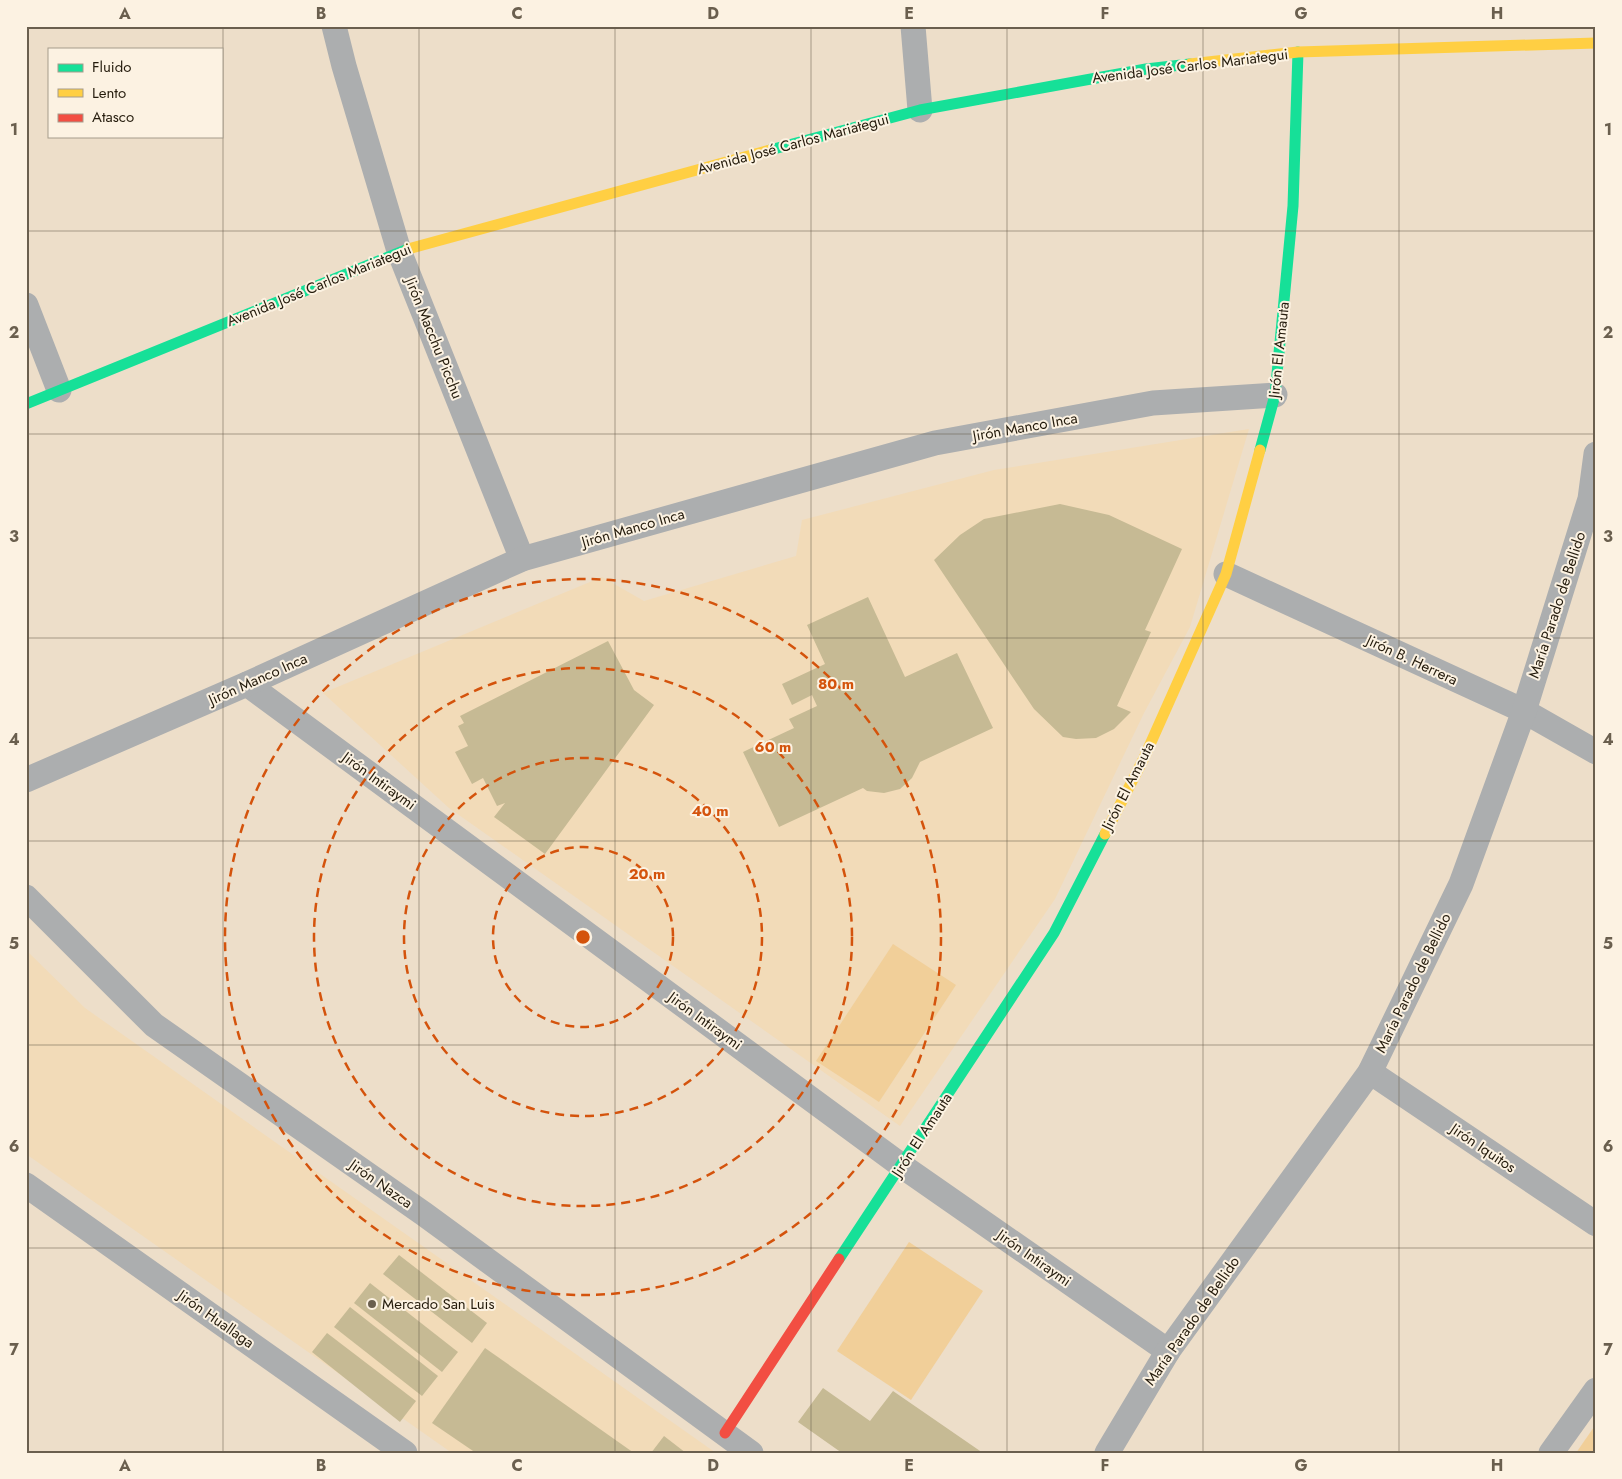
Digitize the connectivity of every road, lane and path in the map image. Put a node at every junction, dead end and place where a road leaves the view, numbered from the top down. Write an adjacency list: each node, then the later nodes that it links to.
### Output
1 (334, 26): 6 (street, Jirón Macchu Picchu)
2 (913, 26): 5 (street)
3 (1596, 43): 4 (street, Avenida José Carlos Mariategui)
4 (1298, 52): 5 (street, Avenida José Carlos Mariategui); 9 (street, Jirón El Amauta)
5 (920, 110): 6 (street, Avenida José Carlos Mariategui)
6 (399, 251): 8 (street, Avenida José Carlos Mariategui); 12 (street, Jirón Macchu Picchu)
7 (26, 305): 8 (street)
8 (59, 390): 10 (street, Avenida José Carlos Mariategui)
9 (1275, 396): 12 (street, Jirón Manco Inca); 13 (street, Jirón El Amauta)
10 (26, 404)
11 (1596, 454): 15 (street, María Parado de Bellido)
12 (522, 559): 14 (street, Jirón Manco Inca)
13 (1226, 574): 15 (street, Jirón B. Herrera); 20 (street, Jirón El Amauta)
14 (248, 684): 17 (street, Jirón Manco Inca); 20 (street, Jirón Intiraymi)
15 (1524, 711): 16 (street, Jirón B. Herrera); 19 (street, María Parado de Bellido)
16 (1596, 752)
17 (26, 780)
18 (26, 897): 25 (street, Jirón Nazca)
19 (1370, 1072): 22 (street, Jirón Iquitos); 23 (street, María Parado de Bellido)
20 (902, 1166): 23 (street, Jirón Intiraymi); 25 (street, Jirón El Amauta)
21 (26, 1185): 26 (street, Jirón Huallaga)
22 (1596, 1224)
23 (1168, 1351): 28 (street, María Parado de Bellido)
24 (1596, 1390): 29 (street)
25 (725, 1433): 27 (street, Jirón Nazca)
26 (405, 1453)
27 (751, 1453)
28 (1107, 1453)
29 (1551, 1453)

